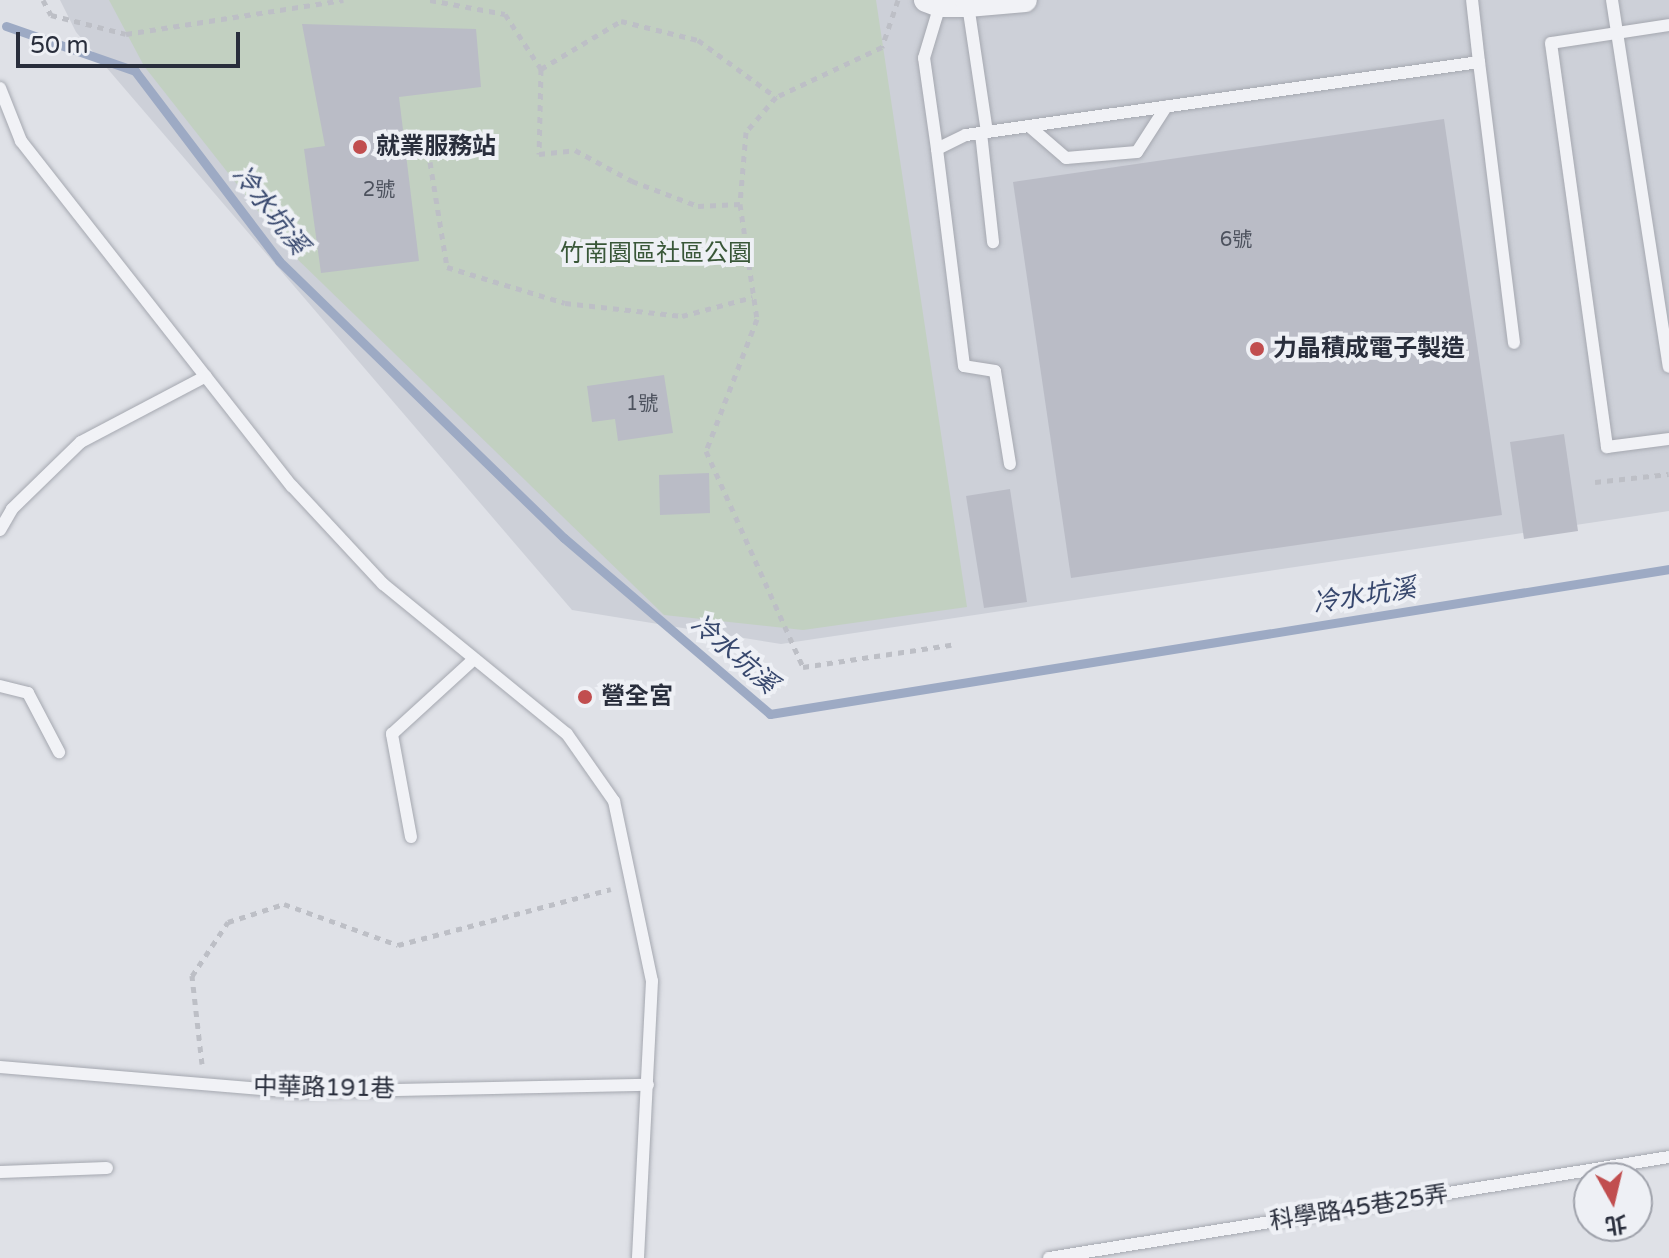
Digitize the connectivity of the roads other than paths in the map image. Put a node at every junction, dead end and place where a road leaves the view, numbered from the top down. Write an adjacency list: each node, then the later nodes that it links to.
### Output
1 (1025, 0): 5 (street)
2 (1472, 0): 8 (lane)
3 (1612, 0): 7 (lane)
4 (933, 2): 5 (street); 13 (lane)
5 (968, 5): 12 (lane)
6 (1669, 25): 7 (lane)
7 (1617, 32): 16 (lane); 18 (lane)
8 (1479, 62): 10 (lane); 15 (lane)
9 (0, 88): 17 (lane)
10 (1166, 107): 11 (lane); 11 (lane)
11 (1029, 126): 12 (lane)
12 (984, 132): 13 (lane); 14 (lane)
13 (937, 149): 19 (lane)
14 (993, 242)
15 (1514, 343)
16 (1669, 367)
17 (206, 376): 20 (lane); 21 (lane)
18 (1669, 439)
19 (1010, 464)
20 (0, 530)
21 (474, 659): 24 (lane); 26 (lane)
22 (0, 686): 23 (lane)
23 (59, 752)
24 (411, 837)
25 (0, 1067): 26 (lane, 中華路191巷)
26 (648, 1085): 30 (lane)
27 (1669, 1157): 31 (lane, 科學路45巷25弄)
28 (107, 1168): 29 (lane)
29 (0, 1172)
30 (638, 1258)
31 (1049, 1258)

